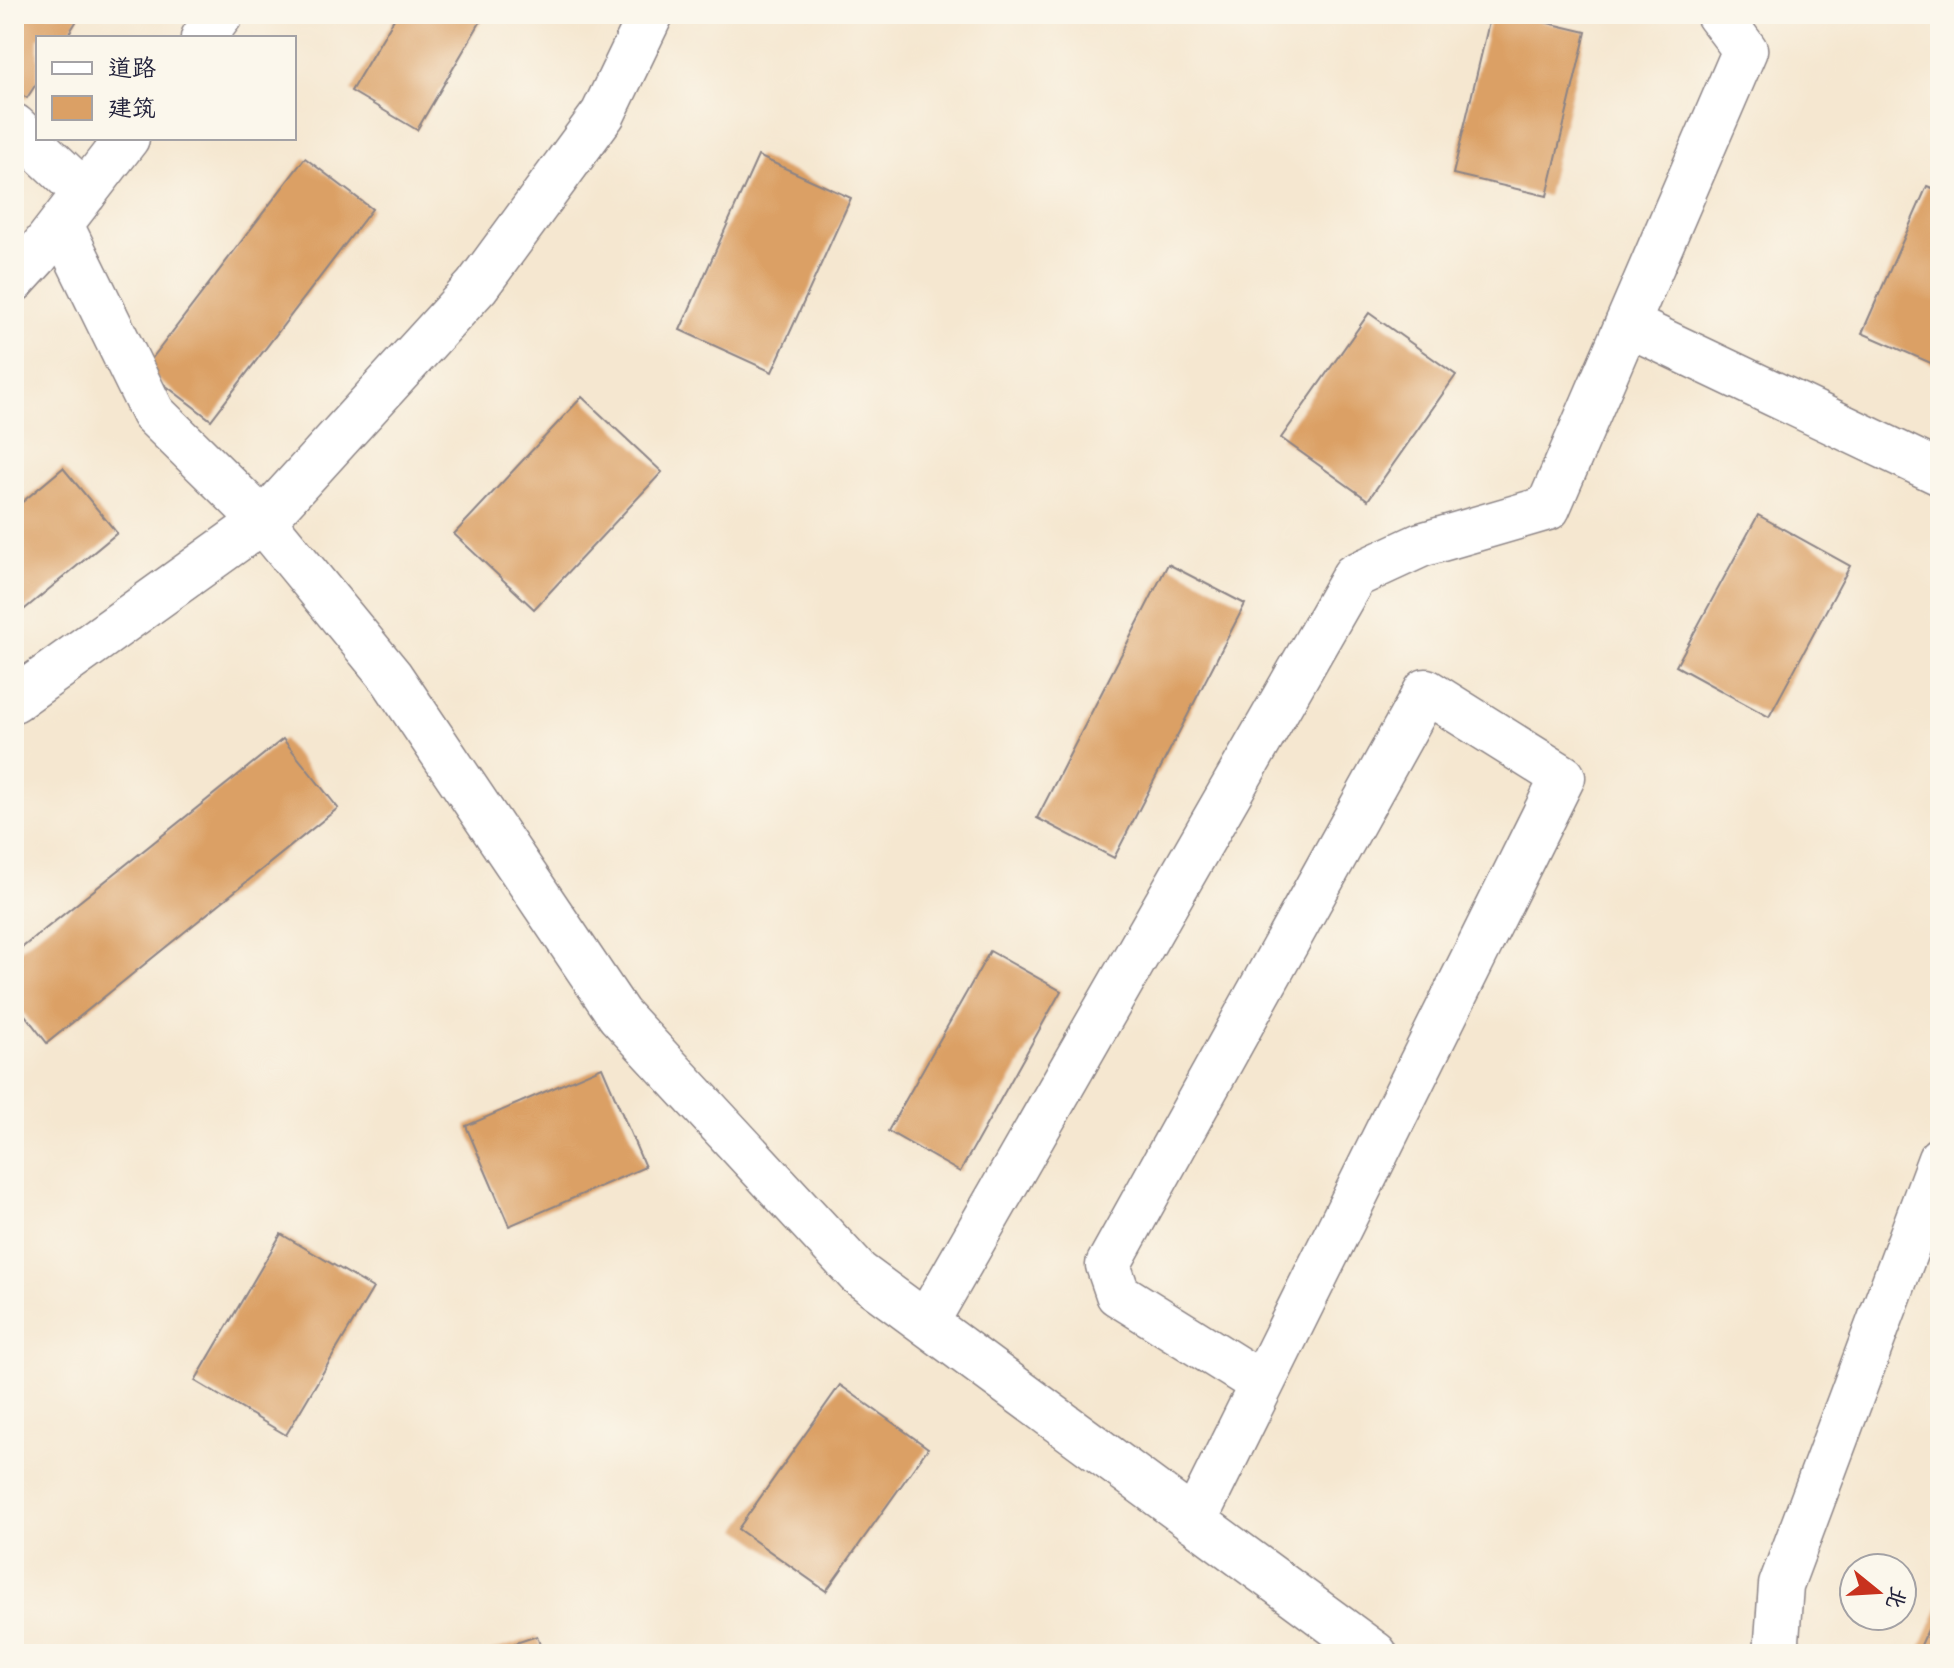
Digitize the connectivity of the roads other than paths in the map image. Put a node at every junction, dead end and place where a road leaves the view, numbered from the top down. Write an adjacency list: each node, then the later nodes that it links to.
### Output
1 (221, 14): 4 (street)
2 (651, 14): 11 (street)
3 (1718, 14): 9 (street)
4 (204, 36)
5 (14, 126): 7 (street)
6 (125, 140): 7 (street)
7 (73, 209): 8 (street); 11 (street)
8 (14, 280)
9 (1627, 324): 10 (street); 14 (street)
10 (1940, 473)
11 (263, 521): 12 (street); 14 (street)
12 (14, 700)
13 (1940, 1159): 18 (street)
14 (926, 1323): 16 (street)
15 (1262, 1384): 15 (street); 16 (street)
16 (1194, 1521): 17 (street)
17 (1375, 1654)
18 (1776, 1654)

